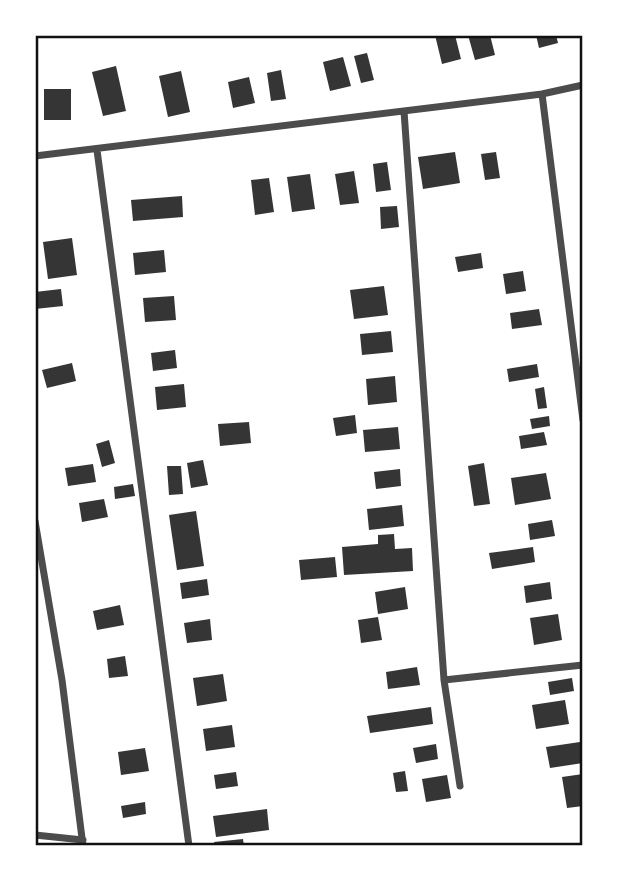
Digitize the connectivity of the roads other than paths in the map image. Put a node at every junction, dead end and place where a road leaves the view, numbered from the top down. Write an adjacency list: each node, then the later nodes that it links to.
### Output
1 (583, 85): 2 (street)
2 (542, 94): 3 (street); 6 (street)
3 (404, 111): 4 (street); 9 (street)
4 (97, 150): 5 (street); 13 (street)
5 (35, 156)
6 (583, 420)
7 (36, 526): 12 (street)
8 (583, 665): 9 (street)
9 (444, 680): 10 (street)
10 (460, 786)
11 (35, 835): 12 (street)
12 (83, 843)
13 (189, 846)

